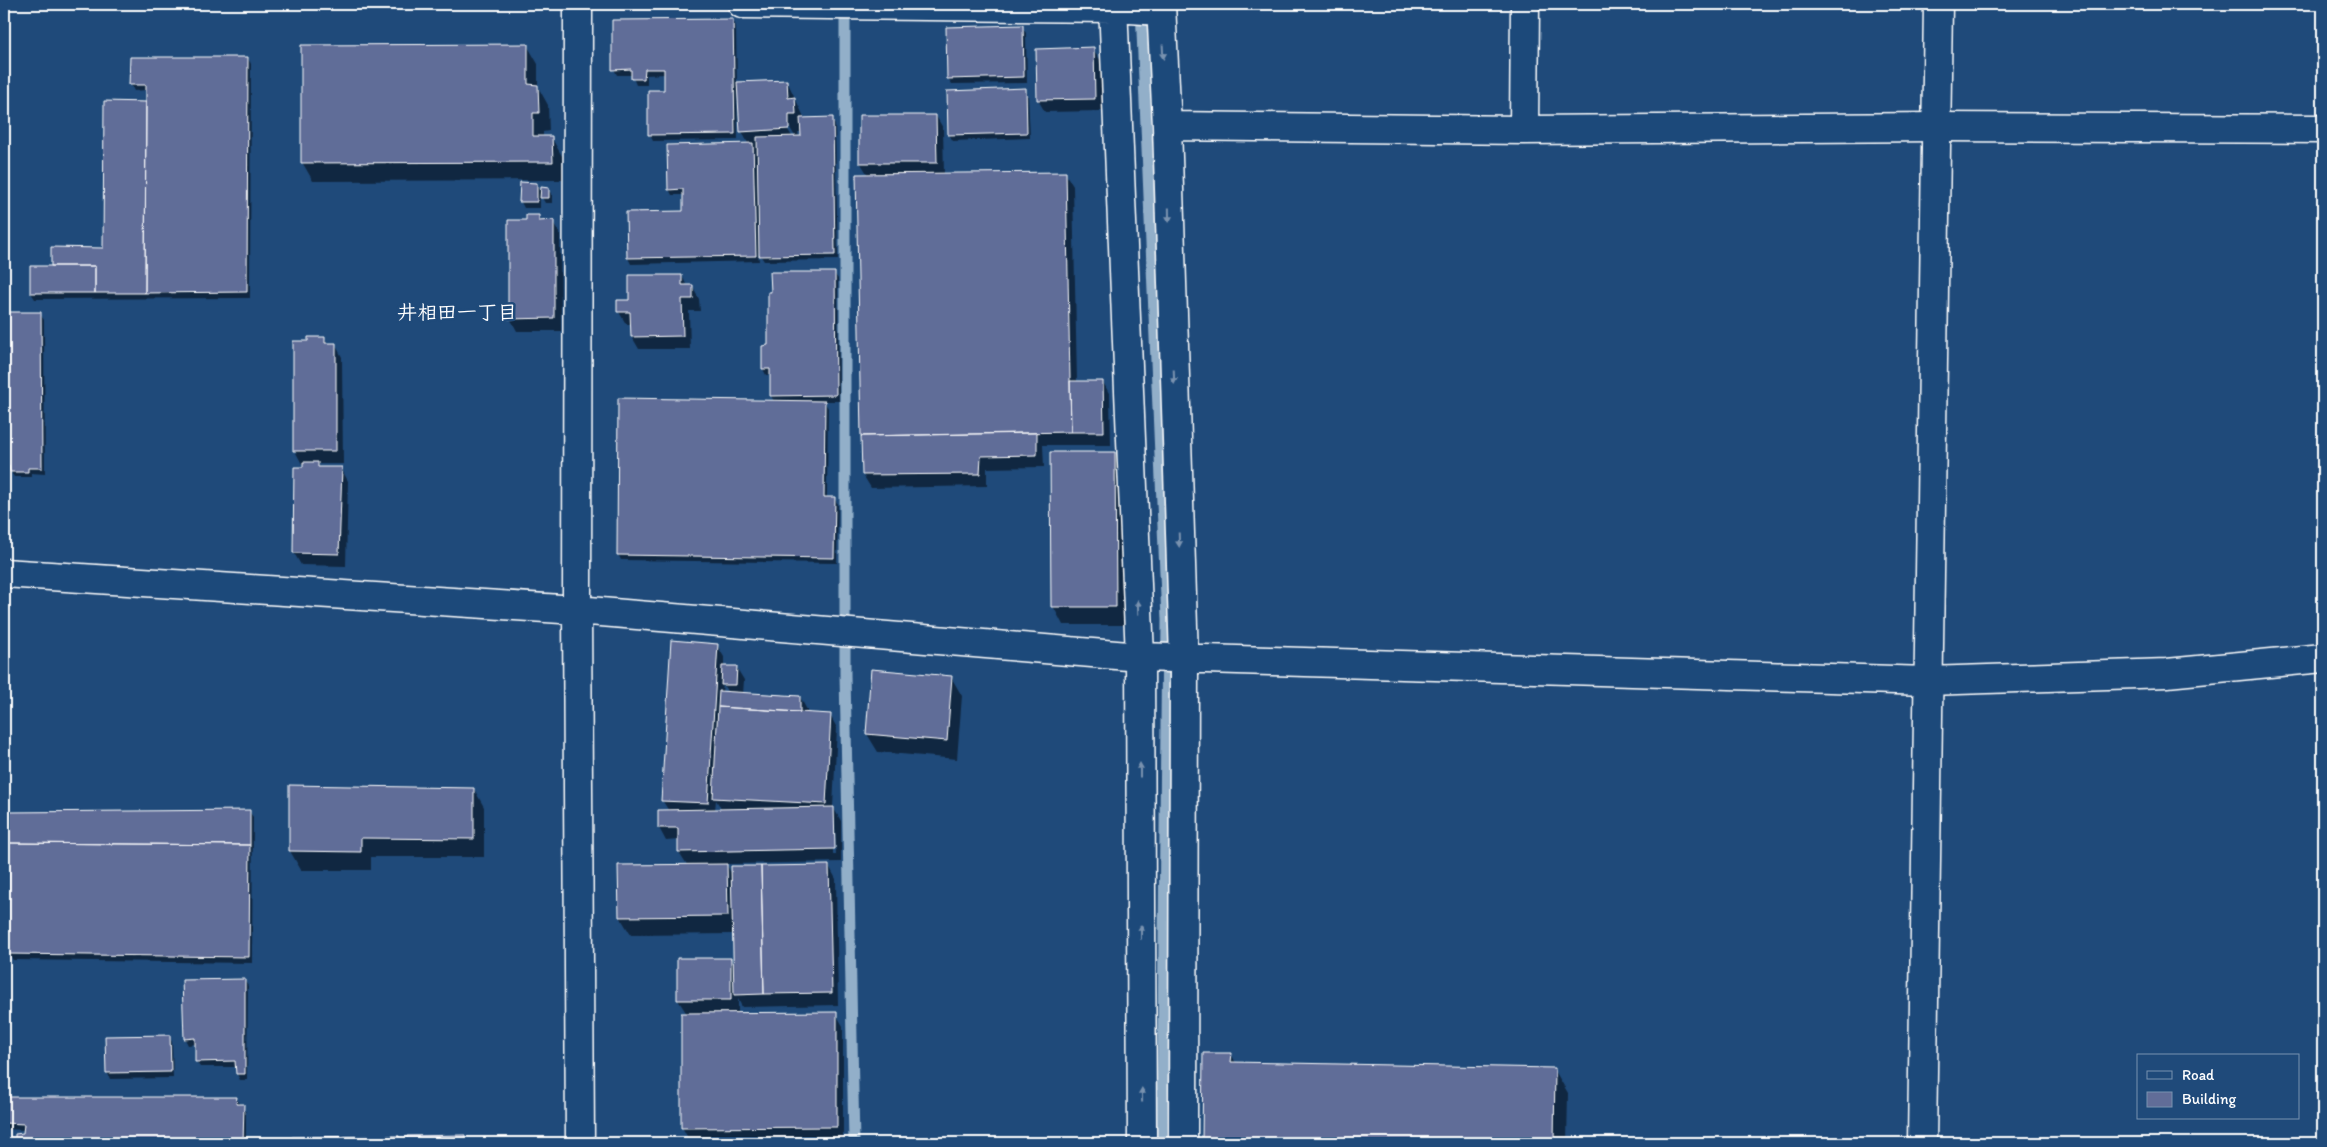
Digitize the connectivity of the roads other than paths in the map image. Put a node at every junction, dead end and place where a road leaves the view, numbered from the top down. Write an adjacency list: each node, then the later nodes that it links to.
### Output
1 (578, 4): 12 (street)
2 (742, 4): 5 (street)
3 (1525, 4): 10 (street)
4 (1938, 4): 8 (street)
5 (1113, 6): 6 (street); 13 (street, one-way to 5)
6 (1161, 7): 7 (street, one-way to 7)
7 (1167, 126): 10 (street); 14 (street, one-way to 14)
8 (1937, 126): 9 (street); 10 (street); 16 (street)
9 (2323, 129)
10 (1524, 130)
11 (4, 573): 12 (street)
12 (577, 610): 13 (street); 17 (street)
13 (1140, 656): 14 (street); 18 (street, one-way to 13)
14 (1184, 658): 16 (street); 19 (street)
15 (2323, 658): 16 (street)
16 (1928, 681): 20 (street)
17 (580, 1143)
18 (1142, 1143)
19 (1183, 1143)
20 (1922, 1143)

